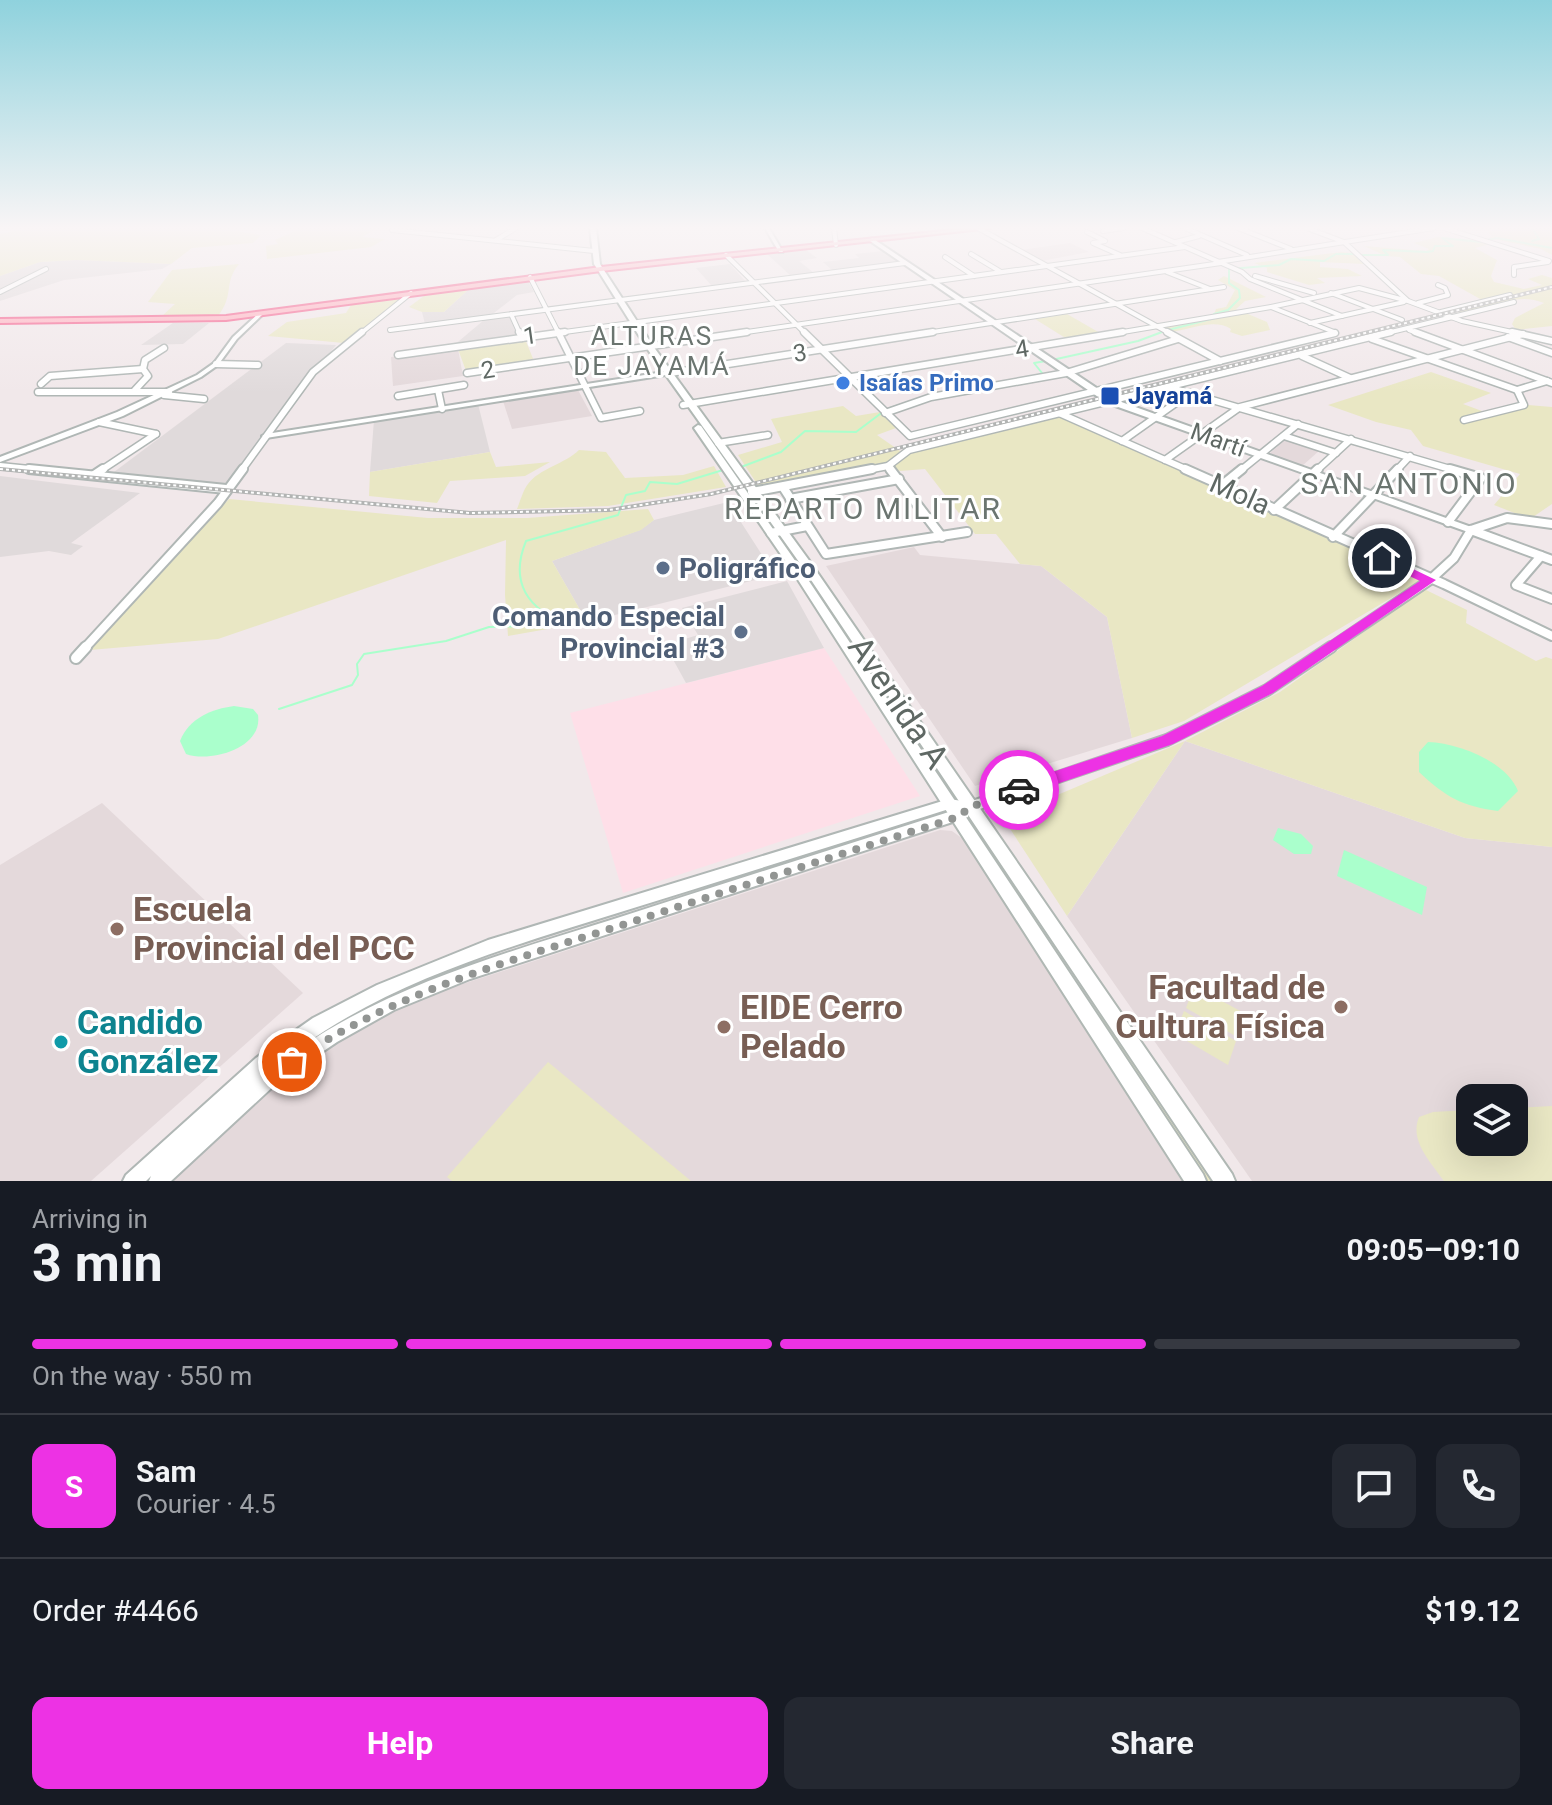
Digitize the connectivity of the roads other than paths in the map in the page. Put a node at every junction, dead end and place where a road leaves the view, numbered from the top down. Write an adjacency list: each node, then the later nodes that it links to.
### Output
1 (492, 283): 17 (main road)
2 (533, 283): 28 (street)
3 (610, 283): 21 (main road, Avenida A)
4 (753, 283): 21 (street); 24 (street)
5 (917, 283): 24 (street, 1)
6 (935, 283): 22 (street, Martí)
7 (1085, 283): 12 (street, 2)
8 (1195, 283): 15 (street)
9 (1260, 283): 20 (street)
10 (1281, 283): 18 (street)
11 (1390, 283): 25 (street)
12 (1079, 284): 22 (street, 2); 26 (street)
13 (1438, 285): 25 (street)
14 (1224, 287): 15 (street, 3)
15 (1211, 289): 26 (street, 3)
16 (1330, 292): 18 (street, 4); 25 (street, 4); 29 (street)
17 (410, 294): 31 (main road); 99 (street)
18 (1319, 294): 20 (street, 4)
19 (1510, 295): 30 (street)
20 (1298, 299): 27 (street, 4); 33 (street)
21 (620, 300): 28 (street); 38 (main road, Avenida A)
22 (960, 301): 40 (street, Martí); 41 (street, 2)
23 (1514, 302): 34 (street)
24 (776, 303): 38 (street, 1); 41 (street)
25 (1412, 303): 29 (street); 30 (street)
26 (1114, 304): 40 (street, 3); 42 (street)
27 (1271, 307): 39 (street); 42 (street, 4)
28 (547, 309): 32 (street); 45 (street)
29 (1373, 309): 33 (street); 35 (street)
30 (1440, 313): 34 (street)
31 (260, 314): 36 (main road); 63 (street)
32 (511, 314): 44 (street); 48 (street)
33 (1342, 316): 39 (street)
34 (1453, 318): 37 (street); 43 (street)
35 (1402, 320)
36 (0, 321)
37 (1462, 321): 46 (street); 47 (street)
38 (634, 322): 45 (street, 1); 52 (main road, Avenida A)
39 (1310, 323): 62 (street)
40 (993, 324): 54 (street, Martí); 55 (street, 3)
41 (797, 325): 52 (street, 2); 55 (street)
42 (1154, 326): 50 (street); 54 (street, 4)
43 (1408, 329): 49 (street); 56 (street)
44 (390, 330)
45 (558, 332): 48 (street, 1); 60 (street)
46 (1523, 334): 47 (street); 51 (street)
47 (1509, 337): 56 (street); 57 (street)
48 (522, 338): 58 (street, 1)
49 (1371, 338): 59 (street); 61 (street)
50 (1178, 339): 62 (street); 68 (street)
51 (1552, 341)
52 (650, 347): 60 (street, 2); 67 (main road, Avenida A)
53 (164, 348): 65 (street)
54 (1028, 348): 68 (street, Martí); 69 (street, 4)
55 (822, 349): 67 (street, 3); 69 (street)
56 (1461, 349): 61 (street); 71 (street)
57 (1552, 353)
58 (398, 355)
59 (1301, 355): 70 (street); 75 (street)
60 (570, 358): 66 (street, 2); 74 (street)
61 (1423, 359): 70 (street); 78 (street)
62 (1220, 361): 80 (street)
63 (216, 364): 64 (street); 81 (street)
64 (258, 365)
65 (143, 369): 72 (street); 76 (street)
66 (467, 373)
67 (667, 373): 74 (street, 3); 86 (main road, Avenida A)
68 (1066, 373): 80 (street, Martí); 90 (street)
69 (849, 377): 86 (street, 4); 90 (street)
70 (1350, 378): 87 (street)
71 (1550, 381): 78 (street)
72 (41, 384)
73 (464, 385): 77 (street)
74 (583, 386): 88 (street, 3); 89 (street)
75 (1170, 387): 82 (street); 85 (street)
76 (135, 390): 79 (street); 81 (street)
77 (438, 390): 83 (street); 88 (street)
78 (1517, 390): 93 (street)
79 (38, 392)
80 (1096, 392): 85 (street, Martí); 90 (street)
81 (167, 393): 84 (street); 94 (street)
82 (1190, 393): 87 (street); 92 (street)
83 (398, 396)
84 (204, 399)
85 (1110, 401): 91 (street); 92 (street, Martí)
86 (687, 404): 102 (main road, Avenida A); 109 (main road, Avenida A)
87 (1240, 407): 95 (street); 96 (street)
88 (442, 409): 99 (street, 3)
89 (640, 411)
90 (884, 412)
91 (1058, 413): 101 (street, Mola); 108 (street)
92 (1156, 418): 96 (street, Martí); 101 (street)
93 (1464, 420)
94 (99, 422): 107 (street); 111 (street)
95 (1298, 424): 98 (street); 100 (street)
96 (1202, 434): 104 (street, Martí); 106 (street)
97 (768, 435): 102 (street)
98 (1284, 436): 103 (street); 104 (street)
99 (264, 438): 115 (street)
100 (1351, 439): 103 (street); 105 (street)
101 (1122, 441): 106 (street, Mola)
102 (718, 443): 109 (main road, Avenida A)
103 (1336, 453): 110 (street)
104 (1262, 455): 110 (street, Martí); 113 (street)
105 (1410, 456): 117 (street); 120 (street)
106 (1165, 460): 113 (street, Mola)
107 (0, 463): 111 (street)
108 (888, 466): 112 (street); 114 (street)
109 (731, 469): 116 (main road, Avenida A); 124 (main road, Avenida A)
110 (1315, 474): 117 (street, Martí); 119 (street)
111 (94, 476): 115 (street)
112 (899, 479): 118 (street); 126 (street)
113 (1221, 486): 119 (street, Mola)
114 (783, 487): 116 (street); 118 (street)
115 (226, 489): 133 (street)
116 (752, 492): 124 (main road, Avenida A)
117 (1372, 495): 120 (street, Martí); 127 (street)
118 (790, 499): 122 (street)
119 (1274, 510): 127 (street, Mola)
120 (1448, 522): 123 (street, Martí)
121 (1552, 524): 123 (street)
122 (807, 526): 124 (street); 126 (street)
123 (1471, 530): 128 (street, Martí); 130 (street)
124 (777, 532): 134 (main road, Avenida A); 134 (main road, Avenida A)
125 (967, 532): 126 (street)
126 (942, 537)
127 (1333, 537): 130 (street, Mola)
128 (1541, 556): 129 (street, Martí); 131 (street)
129 (1552, 560)
130 (1430, 580): 132 (street, Mola); 134 (street)
131 (1552, 599)
132 (1552, 636)
133 (76, 658)
134 (959, 809): 135 (street); 136 (street); 137 (main road, Avenida A); 138 (main road, Avenida A)
135 (610, 910): 136 (street); 139 (street)
136 (614, 927): 139 (street)
137 (1083, 973): 138 (main road); 143 (main road, Avenida A)
138 (1074, 994): 142 (main road, Avenida A)
139 (192, 1138): 140 (street); 141 (street)
140 (132, 1181)
141 (158, 1181)
142 (1196, 1181)
143 (1225, 1181)

